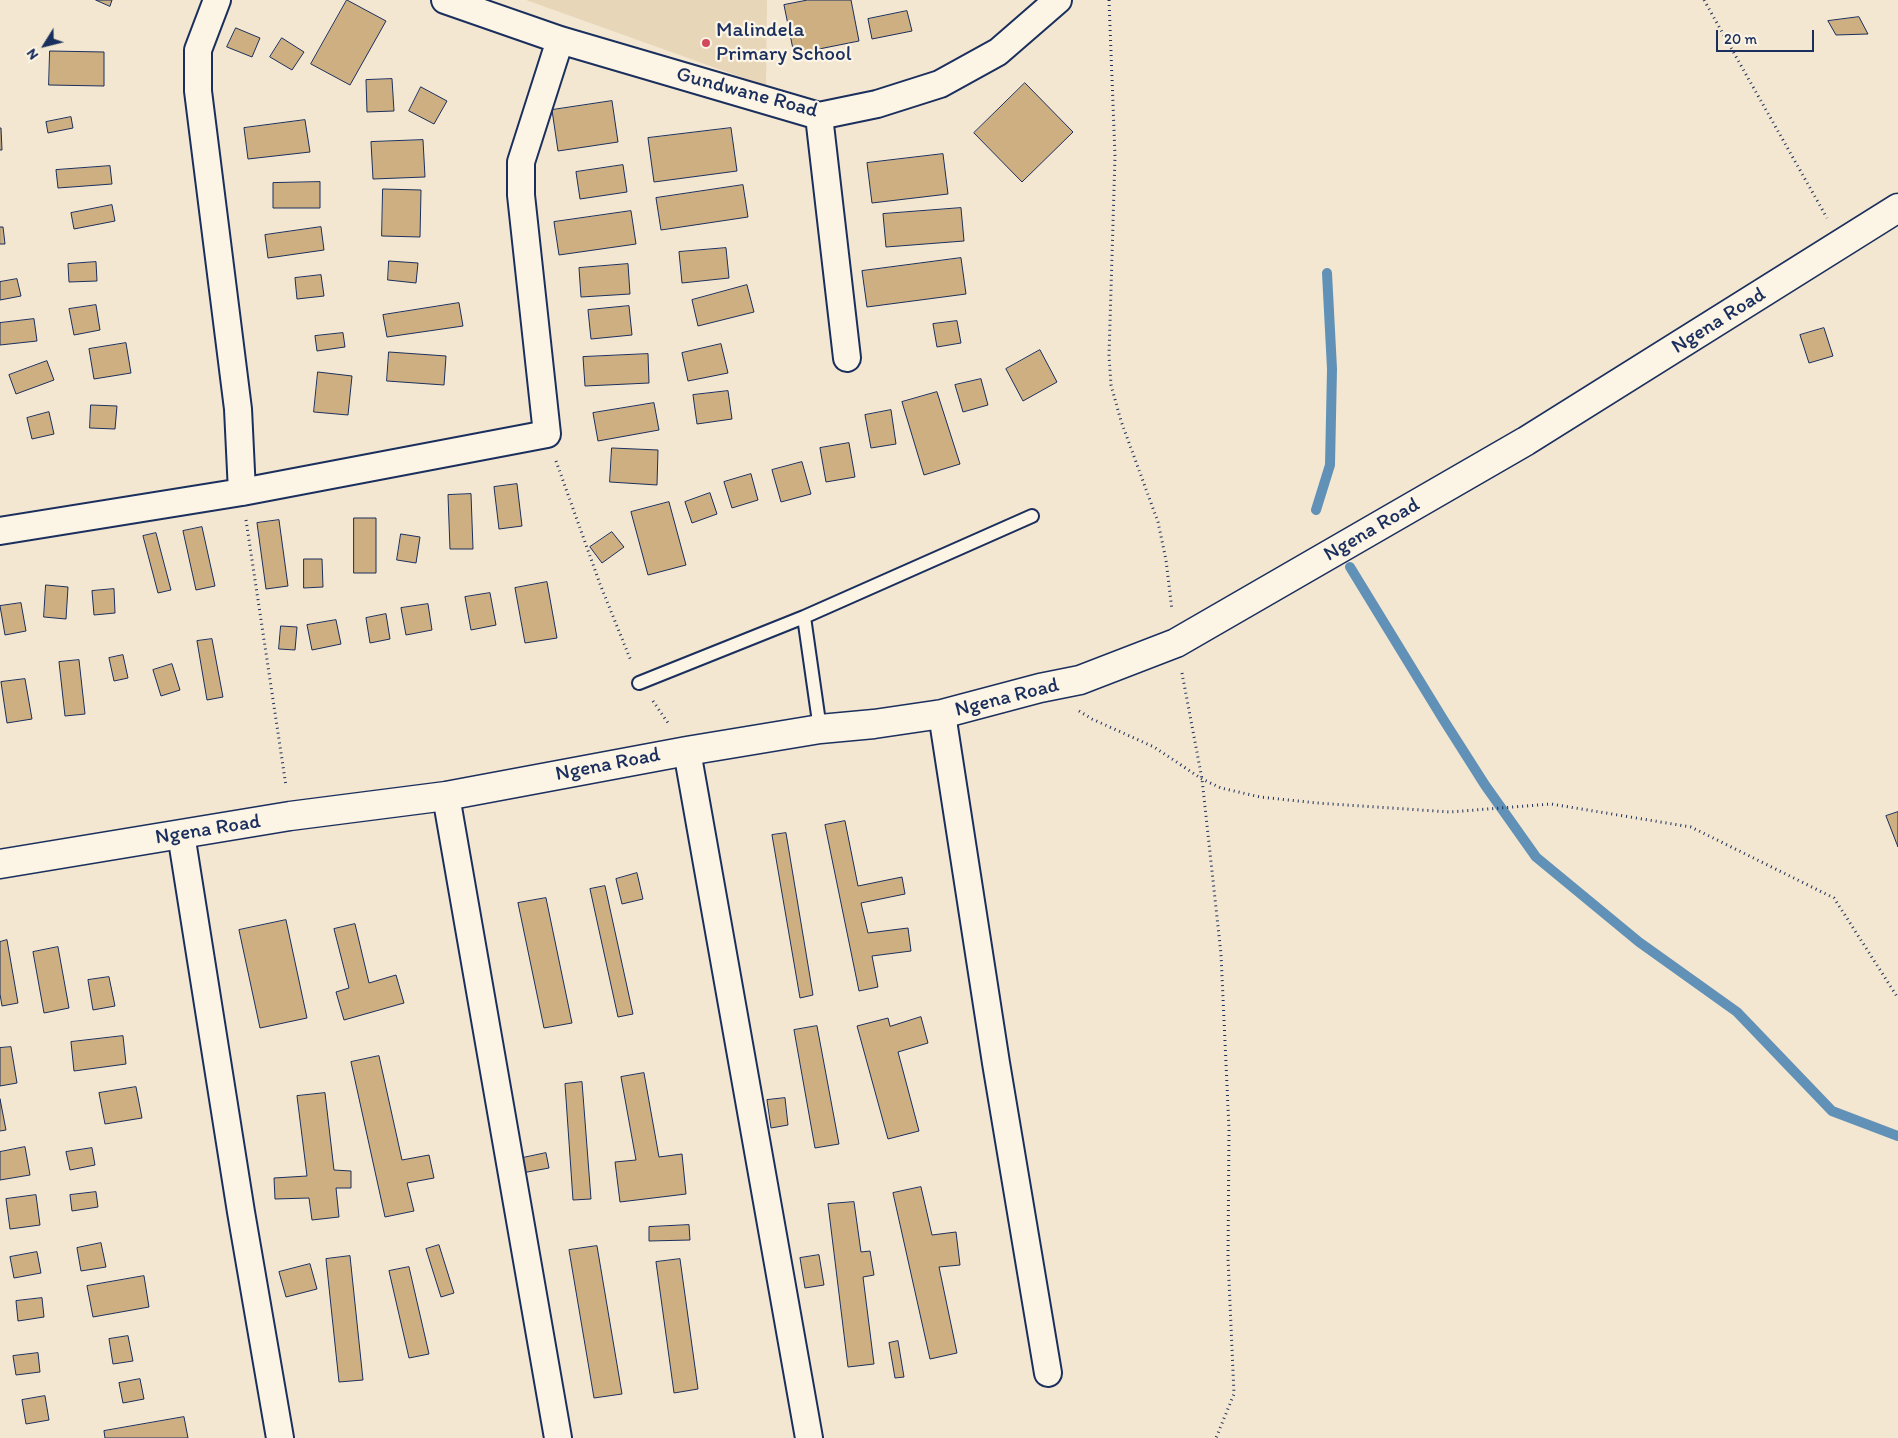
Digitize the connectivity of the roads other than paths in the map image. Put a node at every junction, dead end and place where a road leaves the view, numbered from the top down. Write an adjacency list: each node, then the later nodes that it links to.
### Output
1 (217, 0): 8 (street)
2 (445, 0): 4 (street, Gundwane Road)
3 (1058, 0): 5 (street, Gundwane Road)
4 (560, 40): 5 (street, Gundwane Road); 8 (street)
5 (819, 116): 7 (street)
6 (1898, 208): 13 (street, Ngena Road)
7 (847, 358)
8 (242, 492): 10 (street)
9 (1032, 516): 11 (lane)
10 (0, 531)
11 (804, 618): 12 (lane); 14 (lane)
12 (640, 683)
13 (942, 714): 14 (street, Ngena Road); 19 (street)
14 (820, 729): 15 (street, Ngena Road)
15 (687, 751): 16 (street, Ngena Road); 22 (street)
16 (446, 796): 17 (street, Ngena Road); 20 (street)
17 (181, 834): 18 (street, Ngena Road); 21 (street)
18 (0, 864)
19 (1048, 1373)
20 (550, 1436)
21 (280, 1438)
22 (809, 1438)

